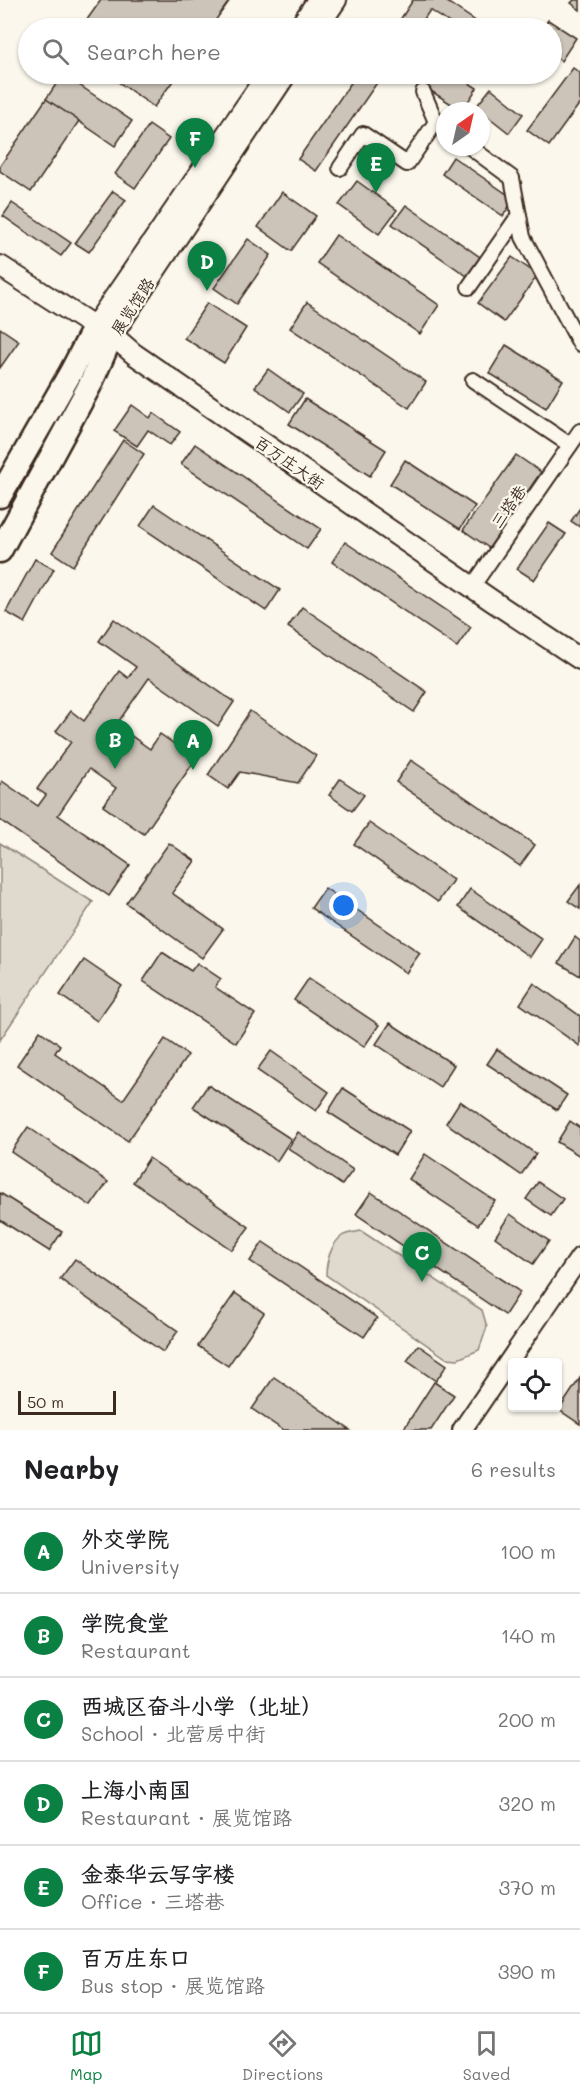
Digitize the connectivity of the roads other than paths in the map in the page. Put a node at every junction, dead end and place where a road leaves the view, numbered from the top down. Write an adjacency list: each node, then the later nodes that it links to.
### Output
1 (318, 0): 3 (main road)
2 (336, 0): 4 (main road)
3 (306, 18)
4 (323, 18)
5 (262, 84): 15 (main road, 展览馆路)
6 (279, 84): 15 (main road, 展览馆路)
7 (423, 92): 8 (street)
8 (436, 118)
9 (436, 131): 11 (street)
10 (482, 156): 12 (street)
11 (340, 168)
12 (519, 215): 14 (street); 16 (street)
13 (0, 266): 15 (main road, 百万庄大街)
14 (469, 287)
15 (103, 331): 20 (main road, 展览馆路); 21 (main road, 展览馆路); 22 (main road, 百万庄大街)
16 (580, 344)
17 (473, 380): 19 (street)
18 (580, 430): 19 (street, 三塔巷)
19 (570, 445): 22 (street, 三塔巷)
20 (0, 496)
21 (0, 551)
22 (472, 587): 23 (main road, 百万庄大街)
23 (580, 659)
24 (580, 1257): 25 (street)
25 (462, 1430)

